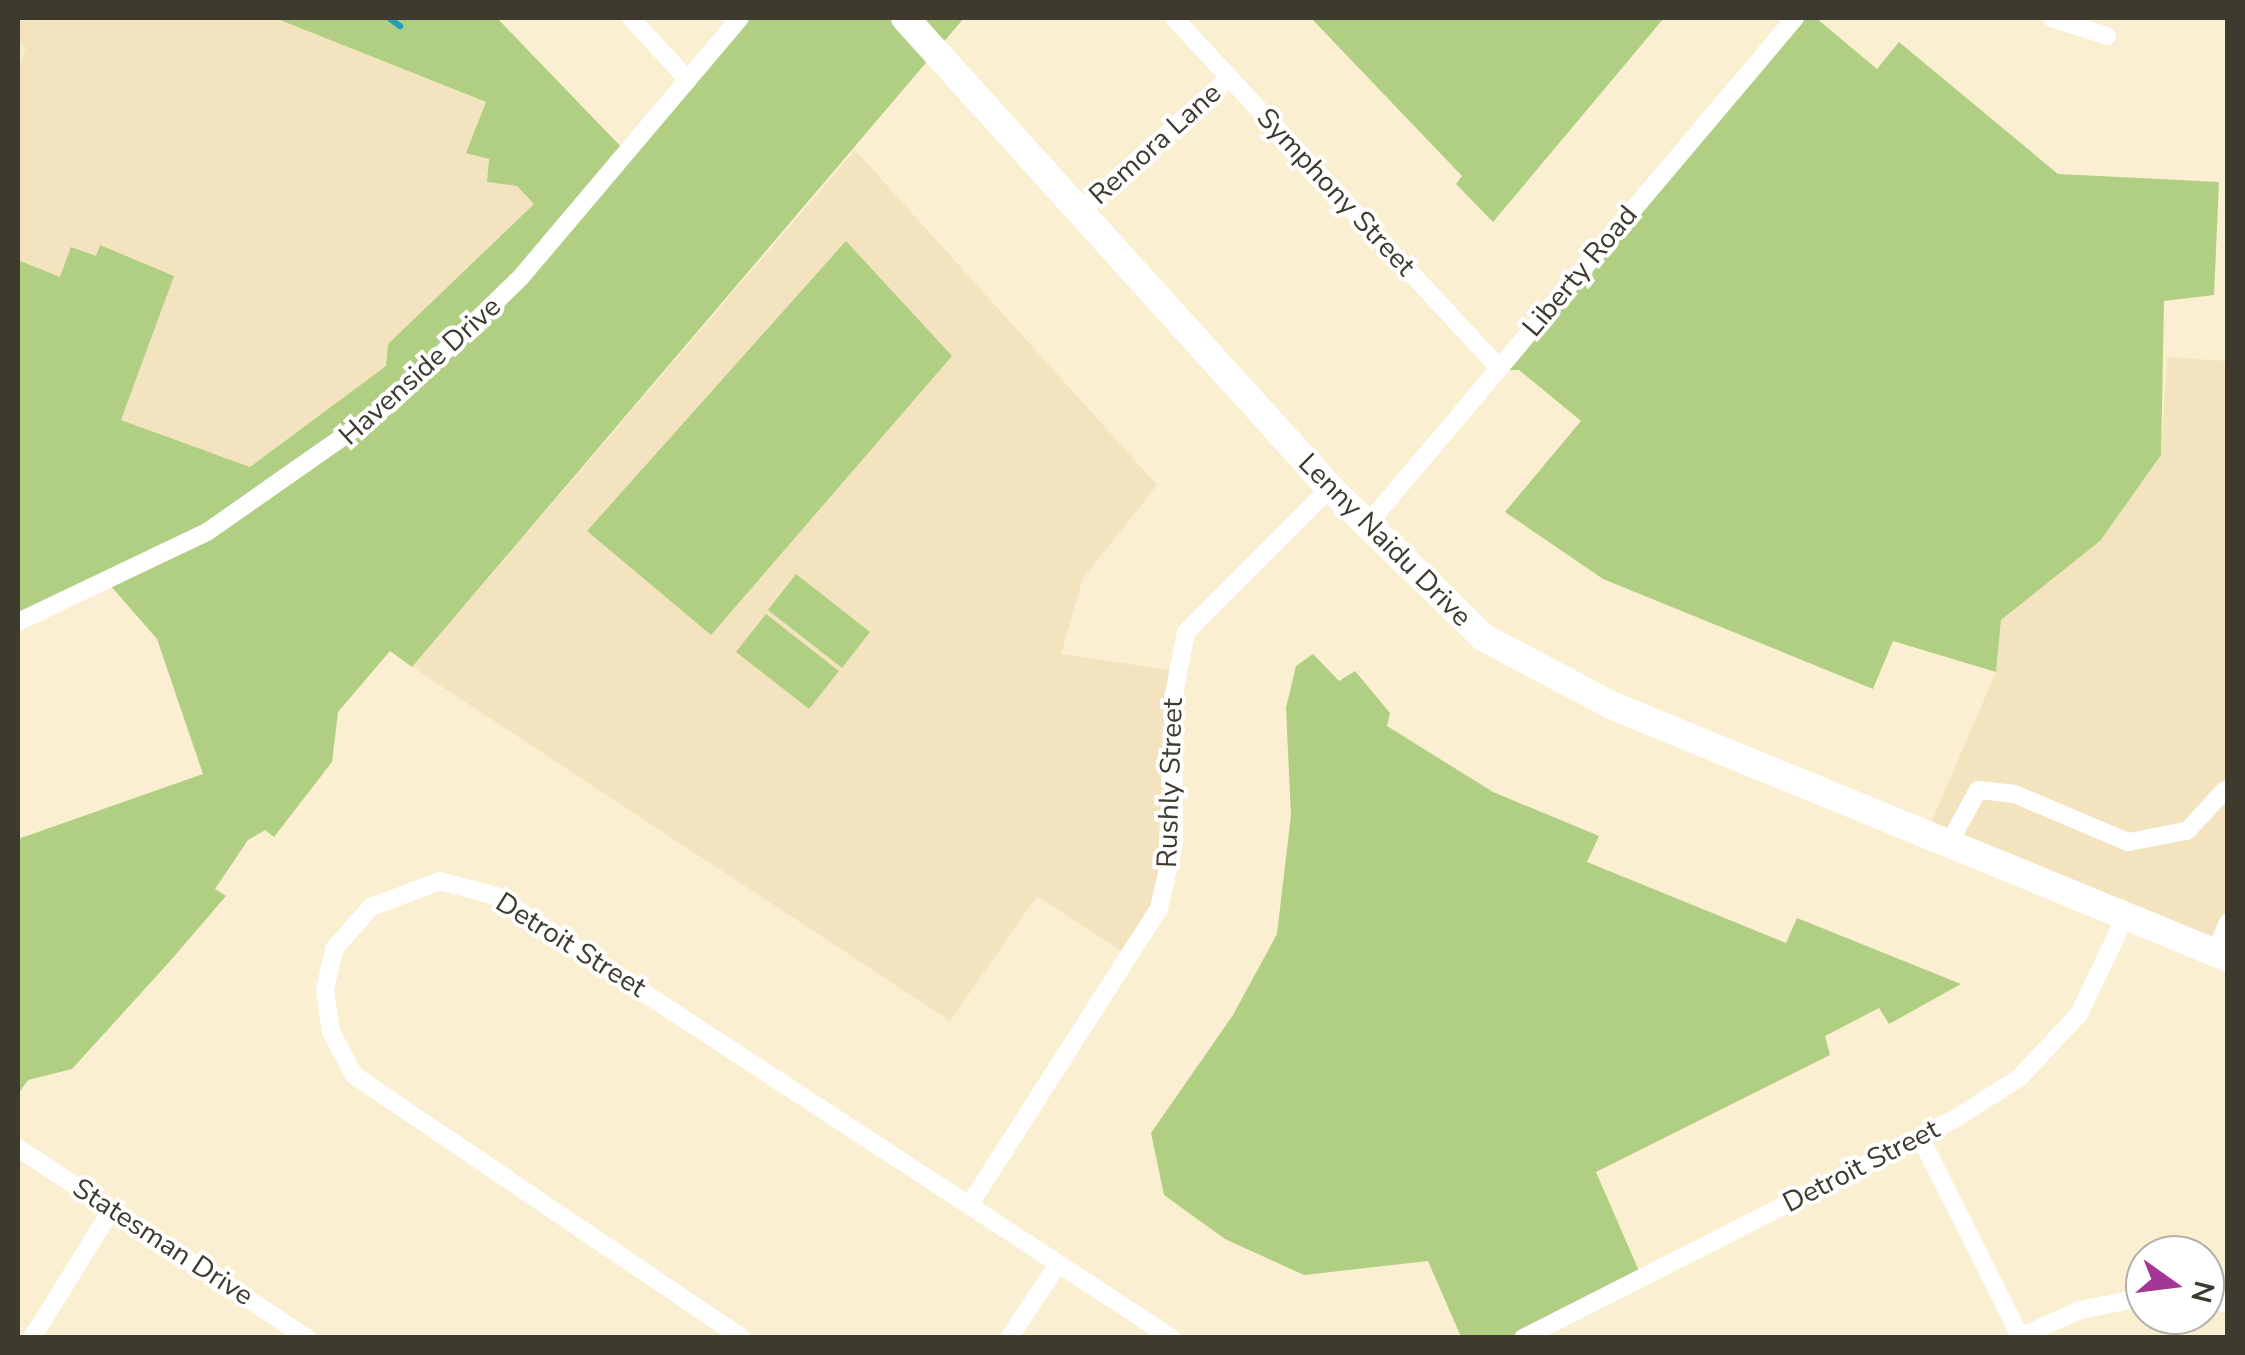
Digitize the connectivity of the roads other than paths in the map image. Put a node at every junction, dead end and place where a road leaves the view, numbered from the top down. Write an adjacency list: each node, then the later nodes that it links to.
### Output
1 (631, 18): 9 (street)
2 (740, 18): 9 (street, Havenside Drive)
3 (906, 18): 10 (street, Lenny Naidu Drive)
4 (1174, 18): 8 (street, Symphony Street)
5 (1795, 18): 11 (street, Liberty Road)
6 (2052, 18): 7 (street)
7 (2106, 36)
8 (1229, 78): 10 (street, Remora Lane); 11 (street, Symphony Street)
9 (688, 80): 14 (street, Havenside Drive)
10 (1081, 210): 12 (street, Lenny Naidu Drive)
11 (1498, 367): 13 (street, Liberty Road)
12 (1330, 488): 13 (street, Lenny Naidu Drive); 22 (street, Rushly Street)
13 (1366, 526): 16 (street, Lenny Naidu Drive)
14 (18, 622)
15 (2226, 790): 16 (street)
16 (1949, 843): 17 (street, Lenny Naidu Drive)
17 (2126, 916): 19 (street, Lenny Naidu Drive); 20 (street, Detroit Street)
18 (2228, 923): 19 (street)
19 (2221, 956)
20 (1920, 1136): 26 (street); 32 (street, Detroit Street)
21 (18, 1148): 23 (street, Statesman Drive)
22 (970, 1204): 24 (street, Detroit Street); 29 (street, Detroit Street)
23 (112, 1209): 27 (street); 28 (street, Statesman Drive)
24 (1058, 1264): 30 (street); 31 (street, Detroit Street)
25 (2125, 1300): 26 (street)
26 (2019, 1337)
27 (32, 1338)
28 (307, 1338)
29 (742, 1338)
30 (1009, 1338)
31 (1172, 1338)
32 (1524, 1338)

